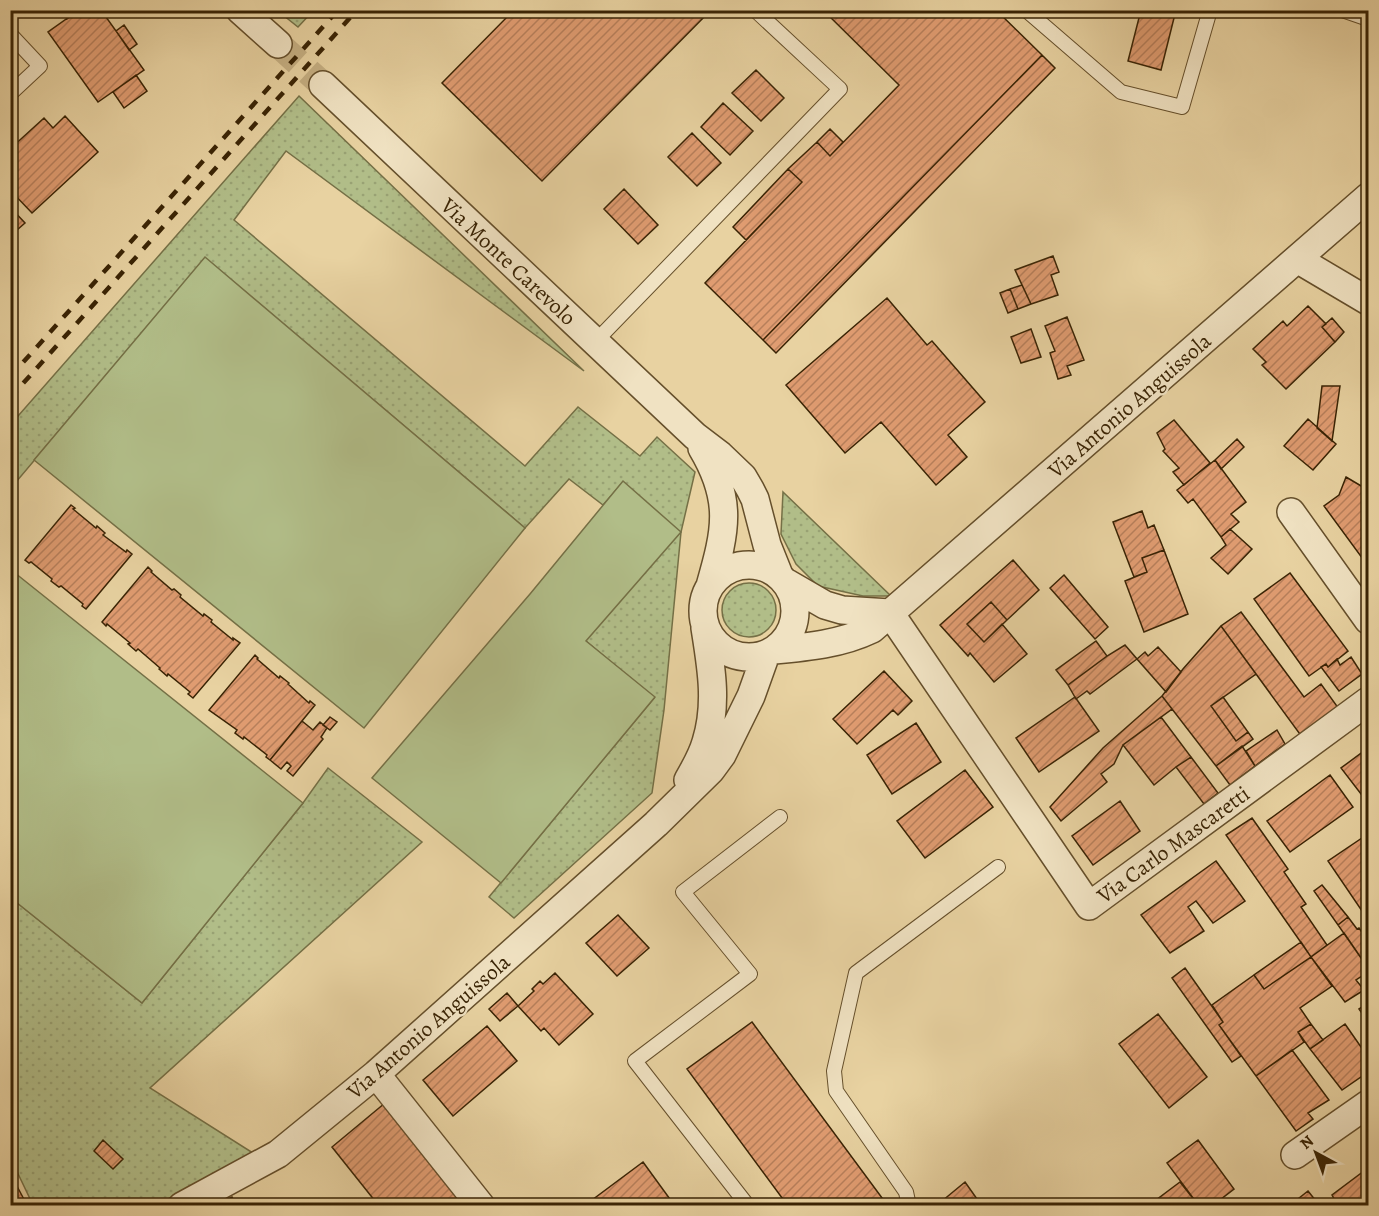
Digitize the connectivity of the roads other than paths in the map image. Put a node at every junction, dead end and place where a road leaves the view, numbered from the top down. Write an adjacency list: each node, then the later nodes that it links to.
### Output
1 (240, 10): 8 (street)
2 (755, 10): 14 (lane)
3 (1026, 10): 4 (lane)
4 (1210, 10)
5 (1342, 10): 6 (lane)
6 (1368, 19)
7 (10, 34): 10 (lane)
8 (278, 44)
9 (323, 85): 14 (street, Via Monte Carevolo)
10 (10, 94)
11 (1368, 197): 12 (street, Via Antonio Anguissola)
12 (1297, 259): 13 (street); 19 (street, Via Antonio Anguissola)
13 (1368, 301)
14 (595, 342): 15 (street, Via Monte Carevolo)
15 (695, 436): 17 (street, Via Monte Carevolo); 18 (street, Via Monte Carevolo)
16 (1291, 512): 20 (street)
17 (783, 579): 18 (street); 19 (street); 22 (street)
18 (710, 586): 21 (street)
19 (890, 614): 22 (street, Via Antonio Anguissola); 23 (street, Via Carlo Mascaretti)
20 (1368, 620)
21 (705, 628): 22 (street); 25 (street, Via Antonio Anguissola)
22 (770, 652): 25 (street, Via Antonio Anguissola)
23 (1368, 702)
24 (780, 816): 32 (lane)
25 (656, 824): 27 (street, Via Antonio Anguissola)
26 (998, 867): 33 (lane)
27 (376, 1074): 30 (street, Via Antonio Anguissola); 31 (street)
28 (1368, 1104): 29 (street)
29 (1295, 1155)
30 (182, 1206)
31 (481, 1206)
32 (748, 1206)
33 (909, 1206)

